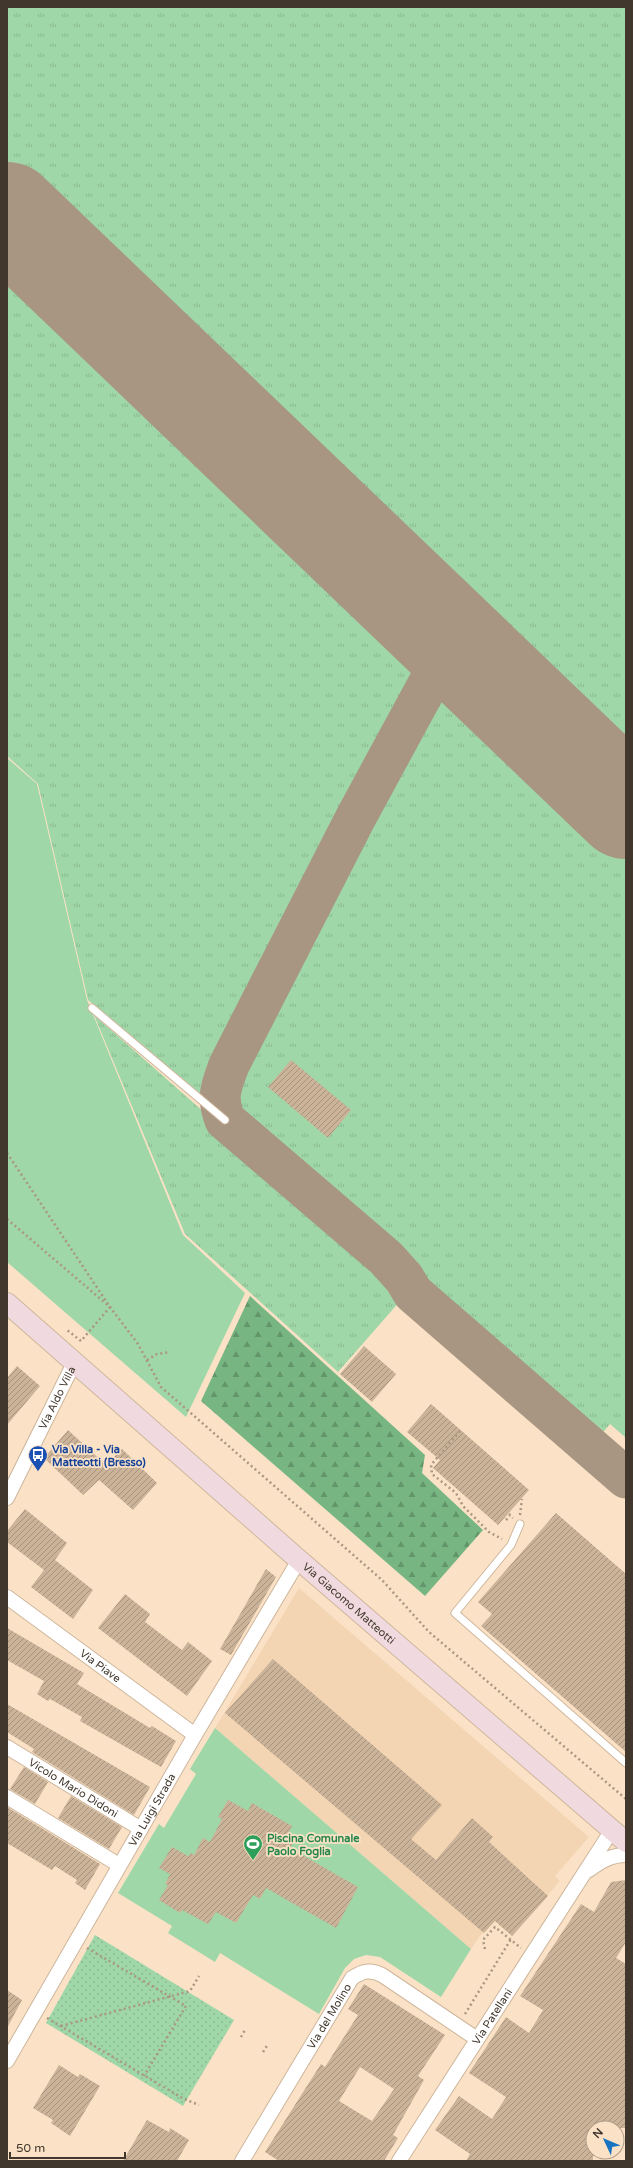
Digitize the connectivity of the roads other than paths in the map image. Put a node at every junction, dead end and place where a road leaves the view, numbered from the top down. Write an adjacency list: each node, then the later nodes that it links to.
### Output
1 (92, 1008): 2 (lane)
2 (225, 1120)
3 (7, 1303): 4 (street, Via Giacomo Matteotti)
4 (75, 1361): 5 (street, Via Aldo Villa); 7 (street, Via Giacomo Matteotti)
5 (7, 1498)
6 (520, 1524): 11 (lane)
7 (299, 1560): 9 (street, Via Luigi Strada); 14 (street, Via Giacomo Matteotti)
8 (7, 1597): 9 (street, Via Piave)
9 (195, 1735): 13 (street, Via Luigi Strada)
10 (7, 1747): 13 (street, Vicolo Mario Didoni)
11 (626, 1763)
12 (7, 1797): 16 (street)
13 (141, 1829): 16 (street, Via Luigi Strada)
14 (619, 1836): 17 (street, Via Patellani)
15 (626, 1855): 17 (street, Via Patellani)
16 (119, 1865): 19 (street, Via Luigi Strada)
17 (582, 1875): 18 (street, Via Patellani)
18 (477, 2039): 20 (street, Via Patellani); 21 (street, Via del Molino)
19 (9, 2052)
20 (403, 2159)
21 (242, 2161)

